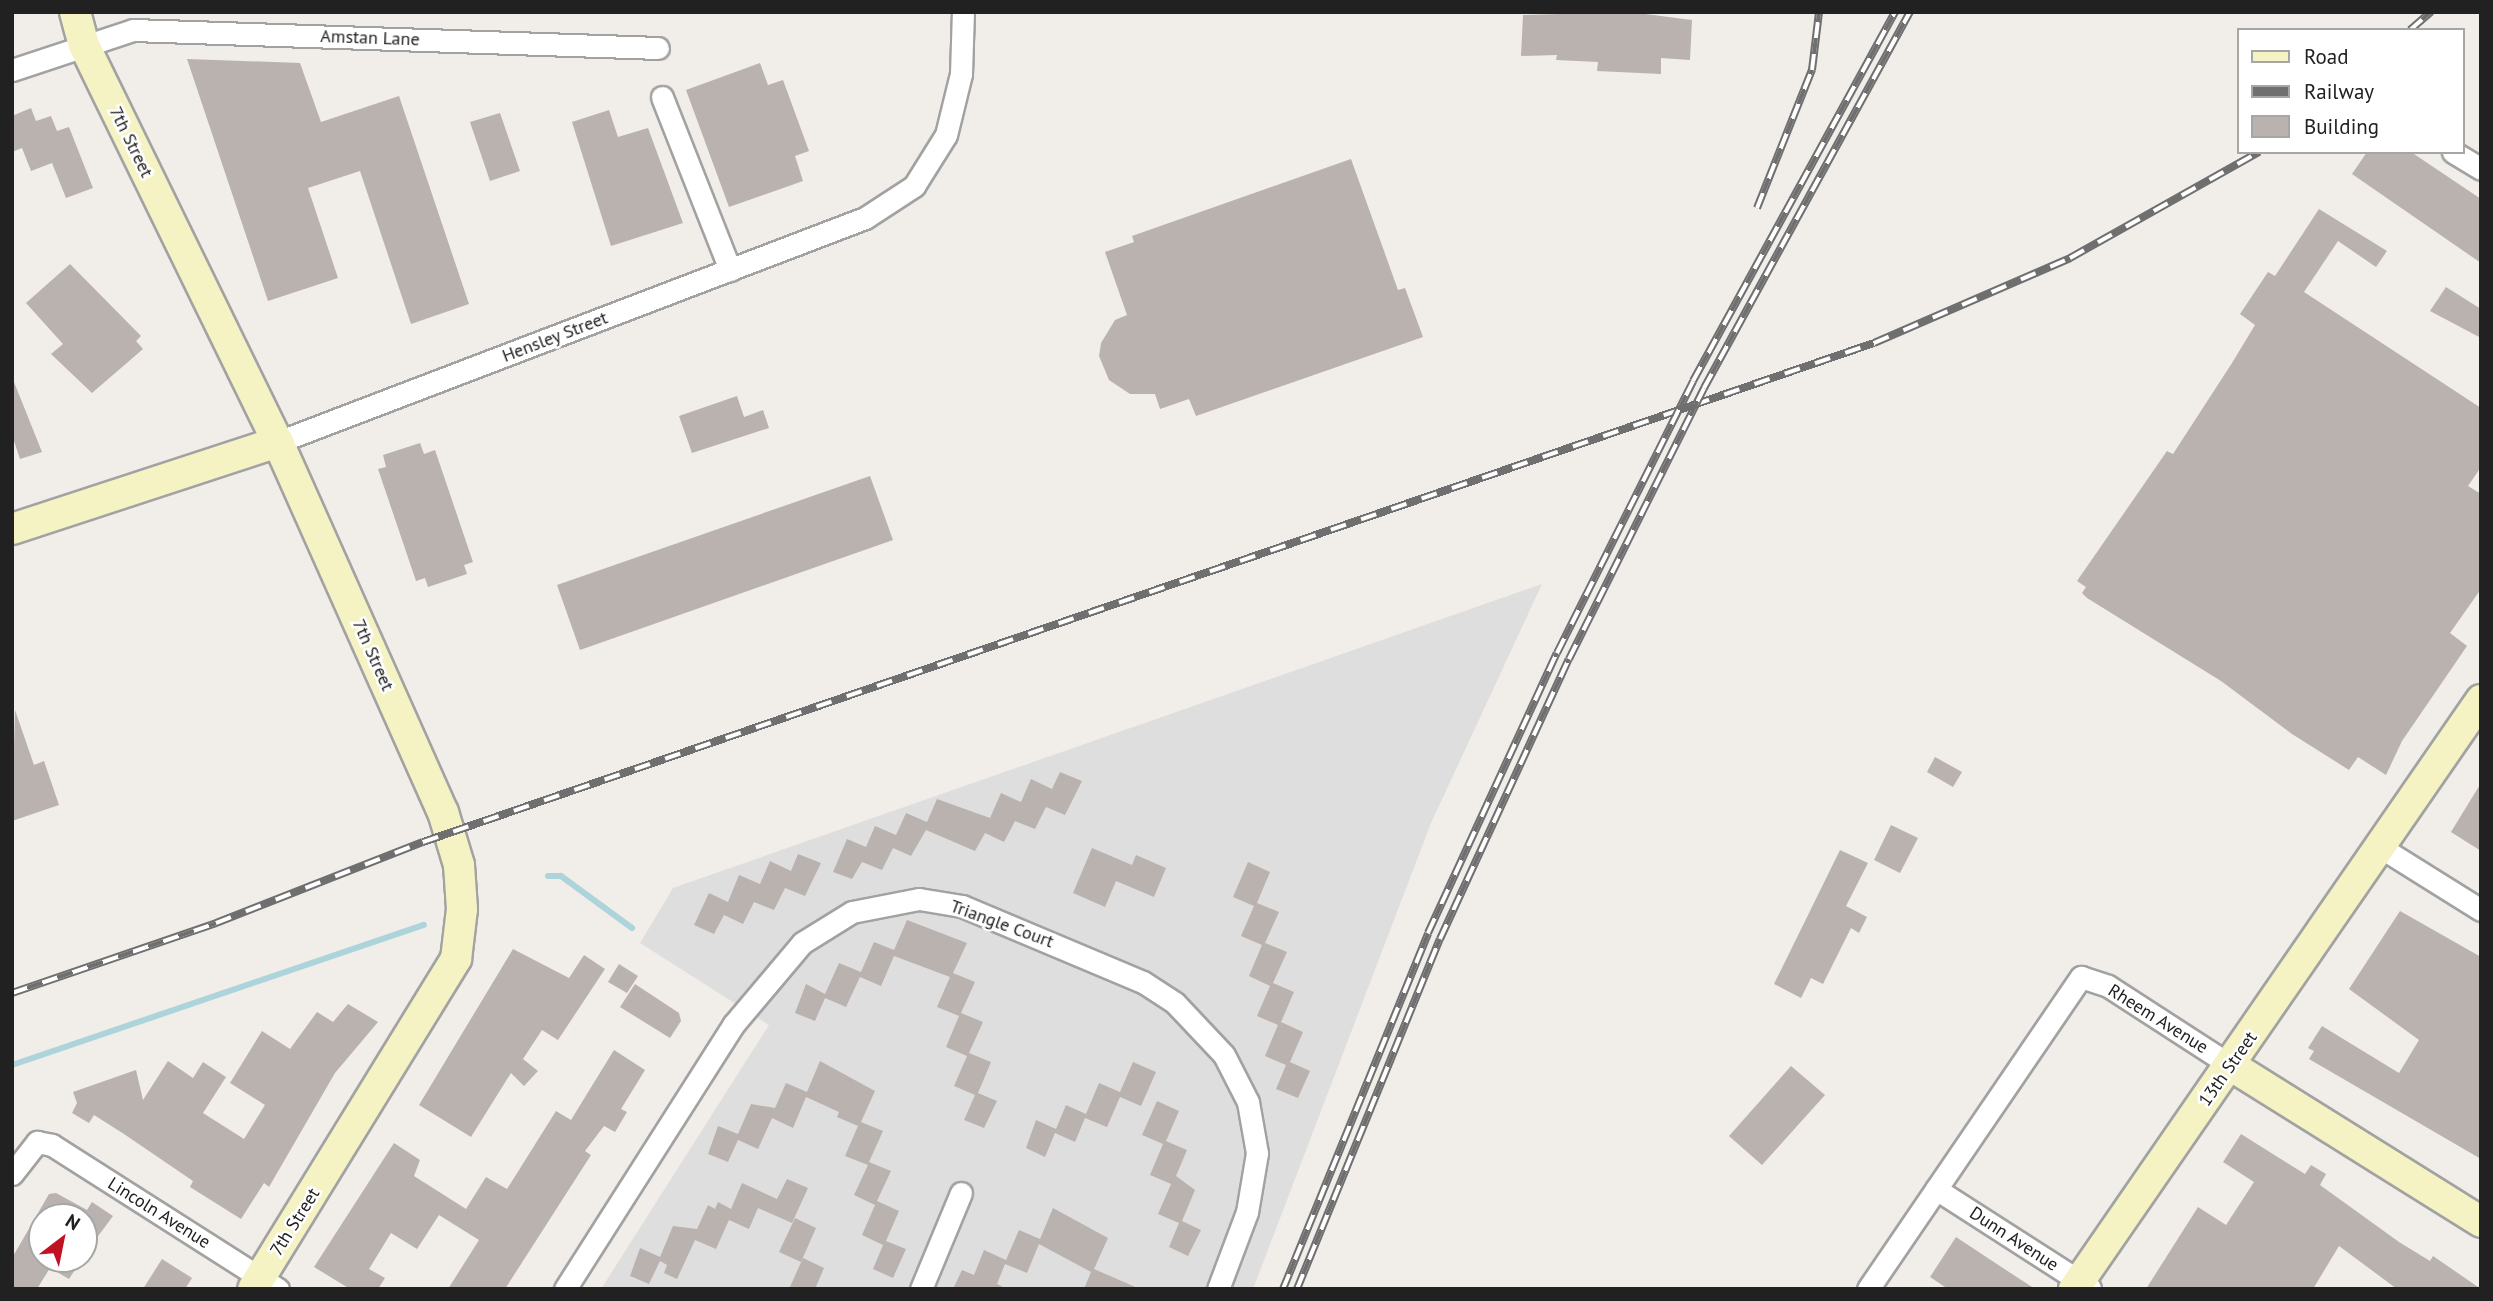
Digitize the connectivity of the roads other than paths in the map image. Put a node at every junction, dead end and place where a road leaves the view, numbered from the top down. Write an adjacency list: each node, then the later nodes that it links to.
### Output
1 (75, 12): 3 (street, 7th Street)
2 (963, 12): 9 (street, Hensley Street)
3 (84, 45): 4 (street, Amstan Lane); 5 (street, Amstan Lane); 10 (street, 7th Street)
4 (658, 48)
5 (12, 70)
6 (662, 97): 9 (street)
7 (2457, 154): 8 (street)
8 (2481, 169)
9 (730, 270): 10 (street, Hensley Street)
10 (278, 442): 11 (street, Hensley Street); 20 (street, 7th Street)
11 (12, 528)
12 (2481, 699): 13 (street, 13th Street)
13 (2380, 847): 14 (street); 15 (street, 13th Street)
14 (2481, 910)
15 (2230, 1065): 17 (street, Rheem Avenue); 19 (street, Rheem Avenue); 21 (street, 13th Street)
16 (12, 1174): 20 (street, Lincoln Avenue)
17 (1936, 1189): 21 (street, Dunn Avenue); 25 (street, Rheem Avenue)
18 (961, 1193): 23 (street)
19 (2481, 1222)
20 (264, 1285)
21 (2081, 1286)
22 (565, 1289): 24 (street, Triangle Court)
23 (921, 1289)
24 (1218, 1289)
25 (1868, 1289)

